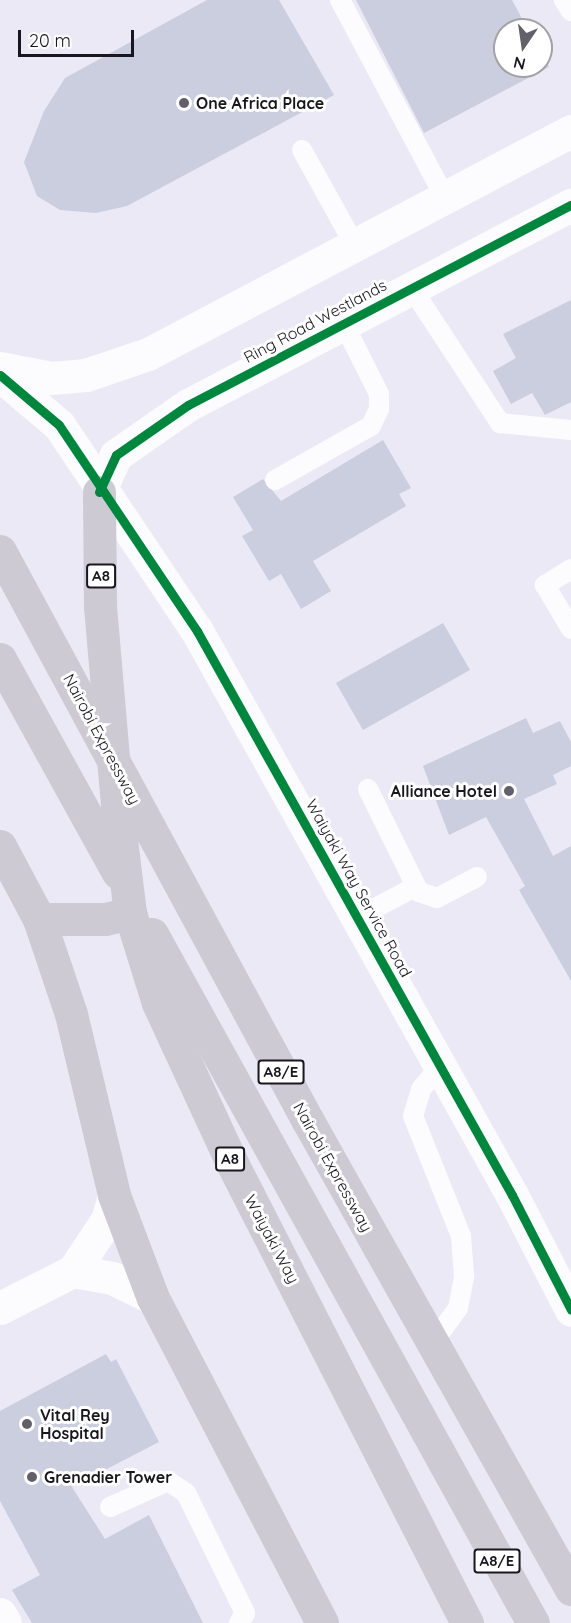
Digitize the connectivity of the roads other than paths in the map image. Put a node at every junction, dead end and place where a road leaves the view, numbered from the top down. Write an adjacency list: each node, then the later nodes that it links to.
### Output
1 (340, 0): 7 (lane)
2 (564, 0): 3 (lane)
3 (571, 11)
4 (571, 131): 5 (street)
5 (555, 149): 7 (street)
6 (302, 150): 9 (lane)
7 (444, 196): 9 (street)
8 (571, 205): 10 (street, Ring Road Westlands)
9 (353, 242): 12 (street)
10 (411, 287): 11 (street, Ring Road Westlands); 14 (lane)
11 (343, 322): 15 (lane); 16 (street, Ring Road Westlands)
12 (0, 368)
13 (0, 375): 16 (street, Waiyaki Way Service Road)
14 (571, 430)
15 (274, 480)
16 (99, 492): 25 (highway, Waiyaki Way / A8); 26 (street, Waiyaki Way Service Road)
17 (0, 551): 35 (highway, Nairobi Expressway / A8/E)
18 (571, 569): 19 (lane)
19 (571, 629)
20 (0, 659): 43 (highway, A8/E)
21 (368, 789): 24 (lane)
22 (0, 846): 27 (highway)
23 (477, 878): 24 (lane)
24 (416, 887): 26 (lane)
25 (129, 913): 27 (highway); 42 (highway, Waiyaki Way / A8)
26 (358, 916): 28 (street, Waiyaki Way Service Road)
27 (39, 919): 29 (highway)
28 (441, 1065): 30 (street, Waiyaki Way Service Road); 35 (lane)
29 (114, 1195): 31 (street); 32 (highway)
30 (561, 1269): 34 (street, Waiyaki Way Service Road)
31 (73, 1271): 32 (street); 33 (street)
32 (153, 1298): 41 (highway)
33 (0, 1308)
34 (571, 1310)
35 (432, 1344): 37 (highway, Nairobi Expressway / A8/E)
36 (110, 1507): 40 (lane)
37 (571, 1589)
38 (0, 1614): 39 (street)
39 (5, 1623)
40 (239, 1623)
41 (322, 1623)
42 (467, 1623)
43 (533, 1623)

